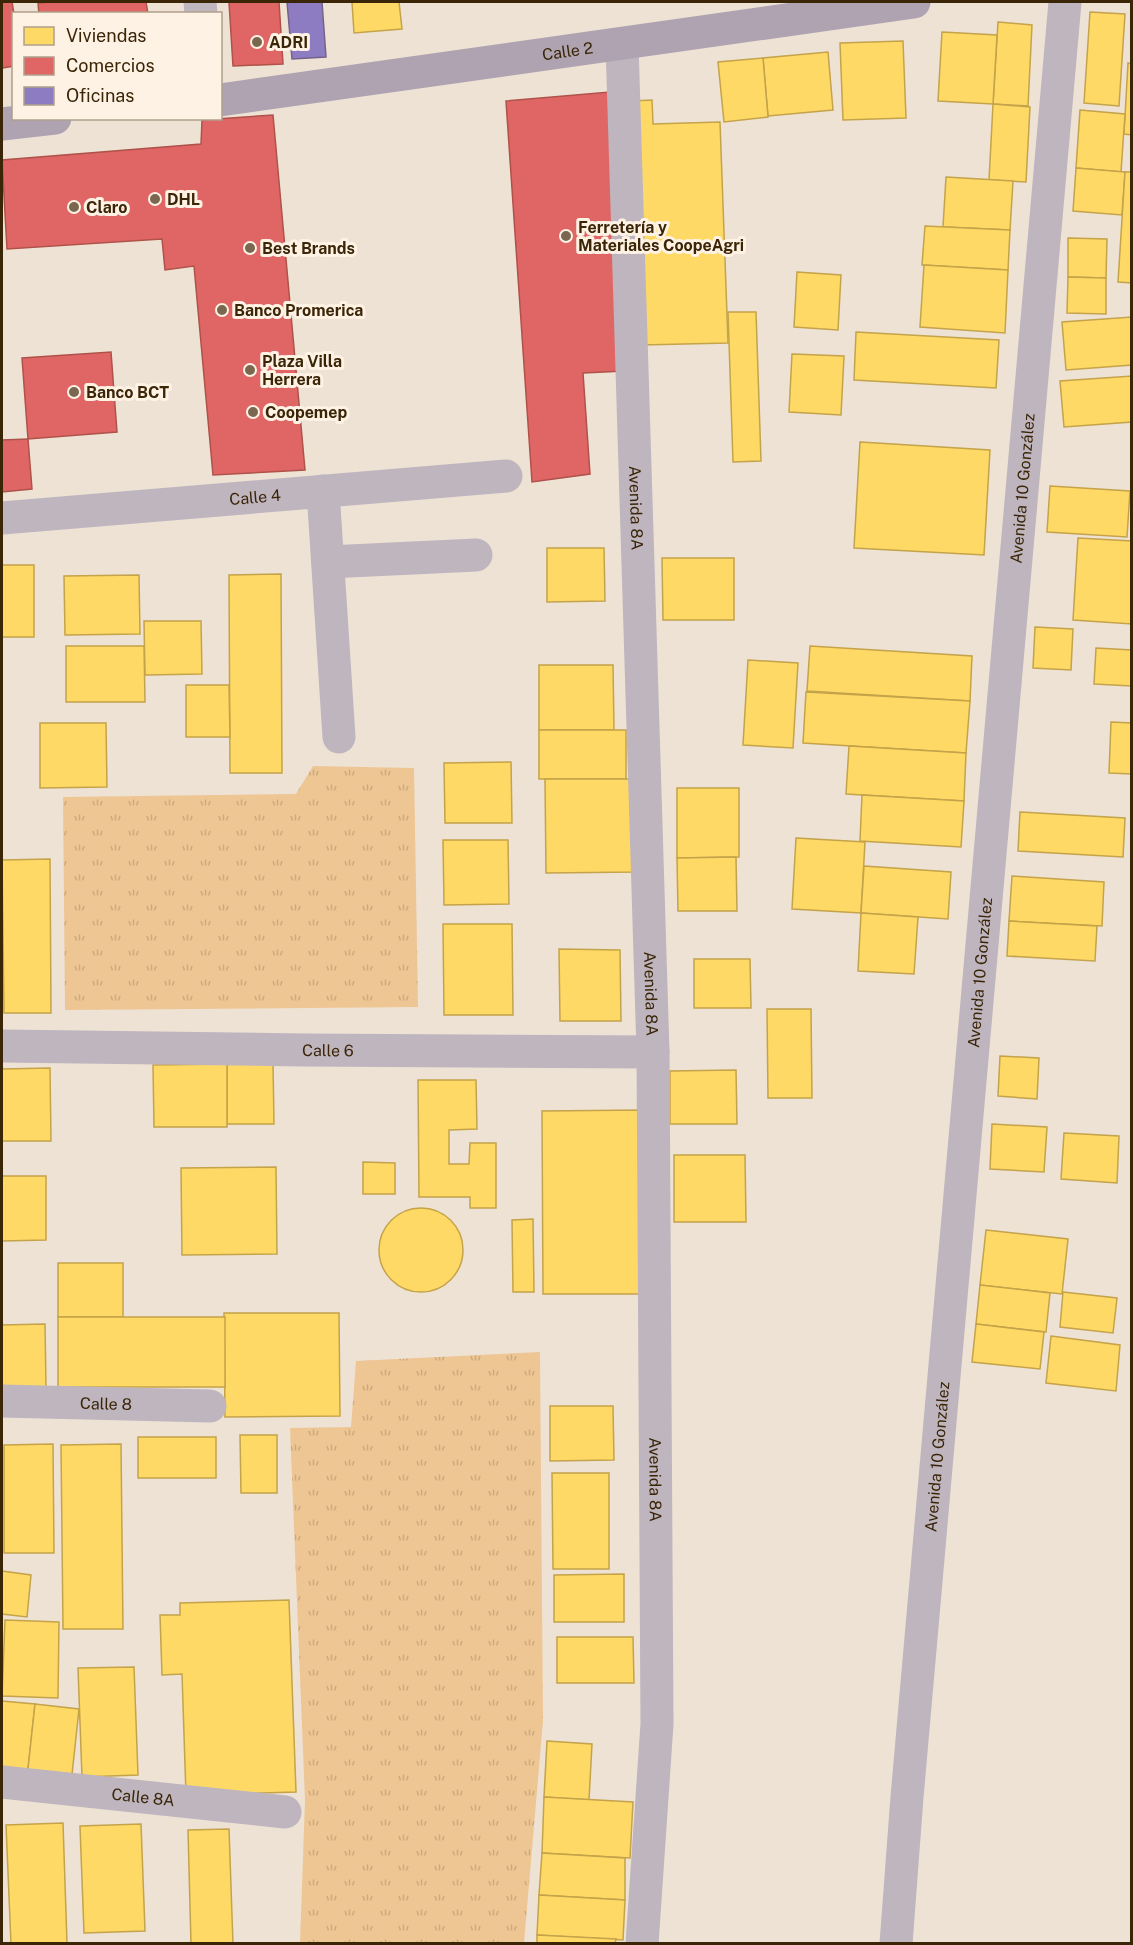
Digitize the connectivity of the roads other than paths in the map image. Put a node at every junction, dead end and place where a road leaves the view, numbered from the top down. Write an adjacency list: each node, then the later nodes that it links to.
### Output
1 (914, 2): 3 (main road, Calle 2)
2 (1065, 2): 20 (street, Avenida 10 González)
3 (622, 44): 4 (main road, Calle 2); 14 (street, Avenida 8A)
4 (222, 100)
5 (37, 120): 6 (main road)
6 (2, 124)
7 (506, 476): 8 (street, Calle 4)
8 (323, 491): 9 (street, Calle 4); 11 (street)
9 (2, 518)
10 (476, 555): 11 (street)
11 (328, 562): 12 (street)
12 (339, 737)
13 (2, 1046): 14 (street, Calle 6)
14 (652, 1052): 19 (street, Avenida 8A)
15 (2, 1401): 16 (street, Calle 8)
16 (210, 1406)
17 (2, 1782): 18 (street, Calle 8A)
18 (285, 1812)
19 (642, 1944)
20 (896, 1944)

